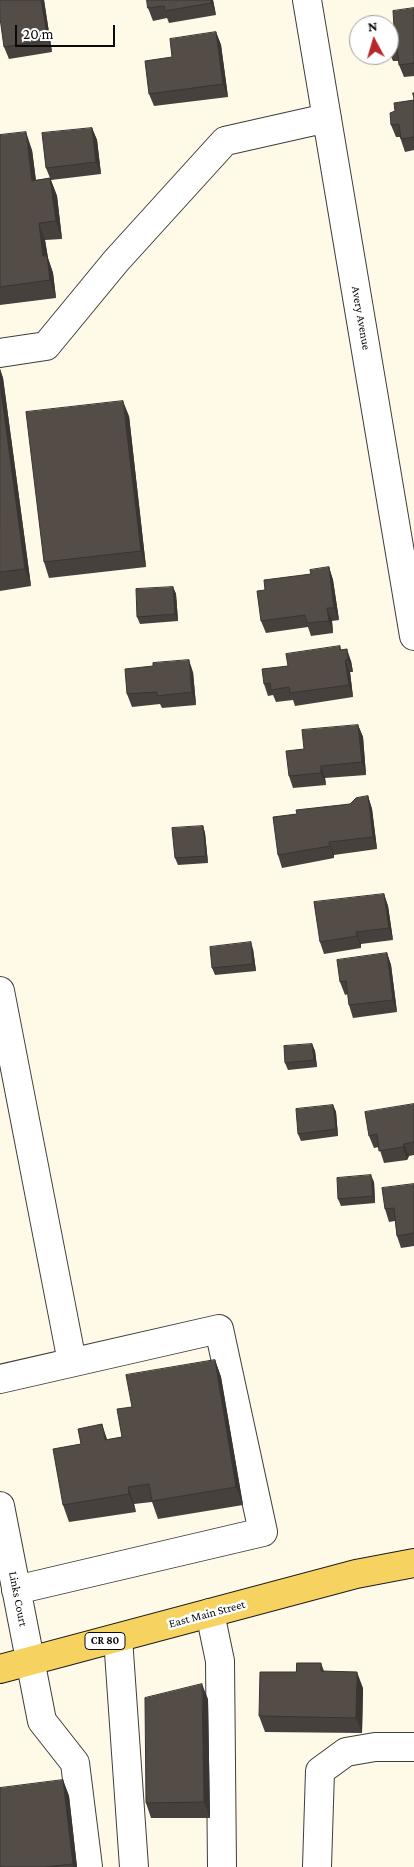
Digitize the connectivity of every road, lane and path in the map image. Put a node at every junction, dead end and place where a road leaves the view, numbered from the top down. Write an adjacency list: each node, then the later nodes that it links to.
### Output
1 (307, 0): 2 (street, Avery Avenue)
2 (327, 118): 3 (street); 4 (street, Avery Avenue)
3 (0, 353)
4 (414, 636)
5 (0, 991): 6 (street)
6 (72, 1362): 7 (street); 11 (street)
7 (0, 1379)
8 (0, 1506): 10 (street, Links Court)
9 (414, 1563): 12 (main road, East Main Street / CR 80)
10 (5, 1564): 11 (street, Links Court)
11 (16, 1590): 14 (street, Links Court)
12 (210, 1613): 13 (main road, East Main Street / CR 80); 19 (street)
13 (118, 1638): 14 (main road, East Main Street / CR 80); 18 (street)
14 (30, 1662): 15 (main road, East Main Street / CR 80); 17 (street, Links Court)
15 (0, 1669)
16 (414, 1747): 20 (street)
17 (88, 1867)
18 (134, 1867)
19 (222, 1867)
20 (317, 1867)

